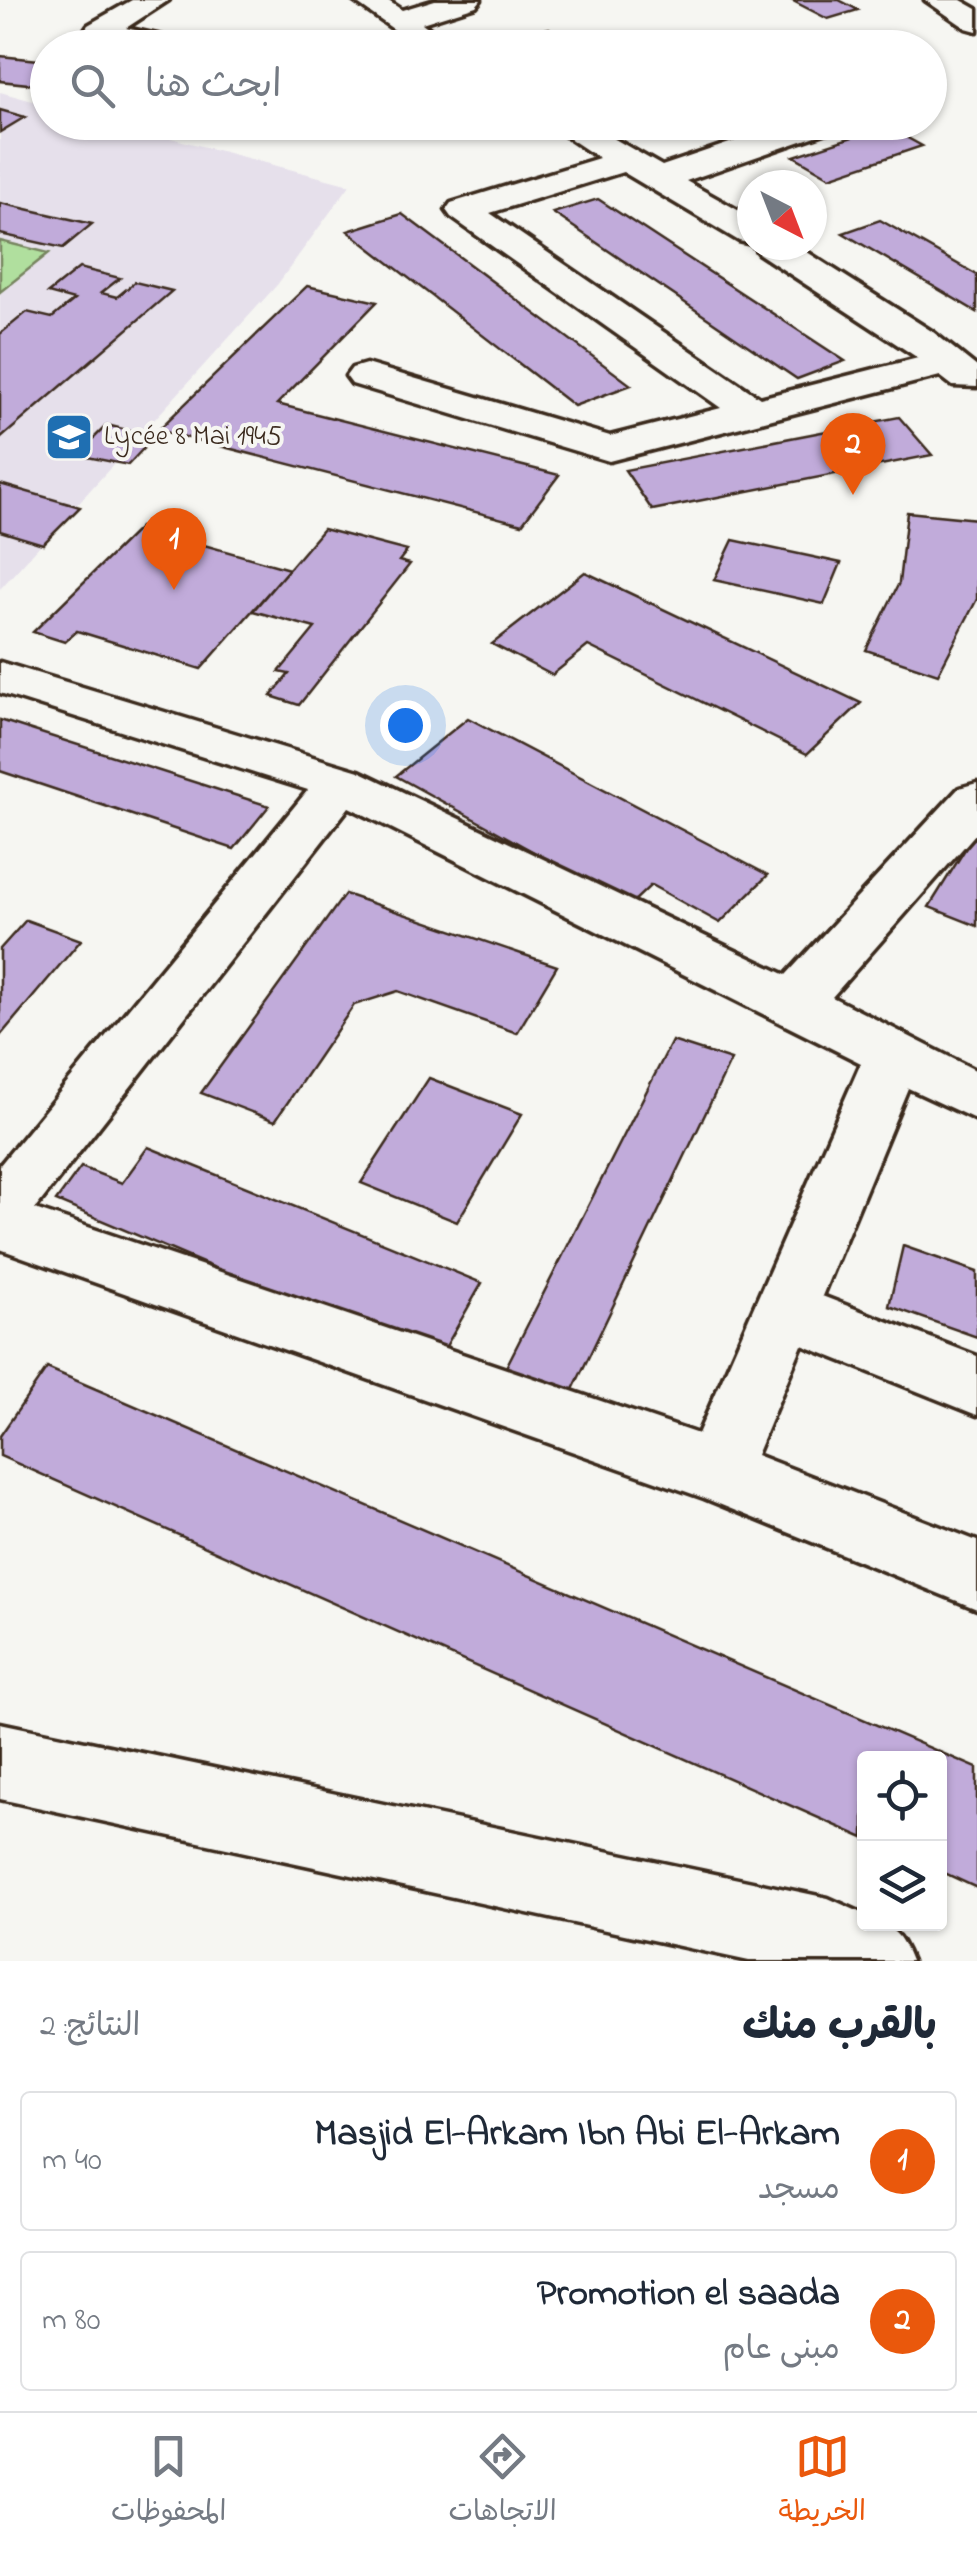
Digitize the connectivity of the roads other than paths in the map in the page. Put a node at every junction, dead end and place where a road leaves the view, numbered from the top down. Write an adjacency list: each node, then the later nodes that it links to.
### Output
1 (154, 0): 7 (main road)
2 (367, 0): 5 (main road)
3 (466, 0): 5 (main road)
4 (940, 0): 6 (main road)
5 (398, 20): 8 (main road)
6 (977, 22)
7 (99, 30)
8 (413, 30)
9 (593, 140): 11 (main road)
10 (755, 140): 11 (main road)
11 (645, 169): 12 (main road); 17 (main road)
12 (737, 224)
13 (797, 260): 14 (main road)
14 (948, 362): 16 (main road); 17 (main road)
15 (366, 376): 17 (main road)
16 (977, 386)
17 (753, 412)
18 (0, 677): 19 (main road)
19 (342, 783): 21 (main road); 24 (main road)
20 (977, 800): 21 (main road)
21 (794, 1003): 22 (main road)
22 (894, 1054): 23 (main road); 26 (main road)
23 (977, 1097)
24 (0, 1209)
25 (0, 1223): 28 (main road)
26 (785, 1310): 27 (main road); 28 (main road)
27 (977, 1386)
28 (716, 1471): 29 (main road)
29 (977, 1575)
30 (0, 1761): 31 (main road)
31 (871, 1961)

